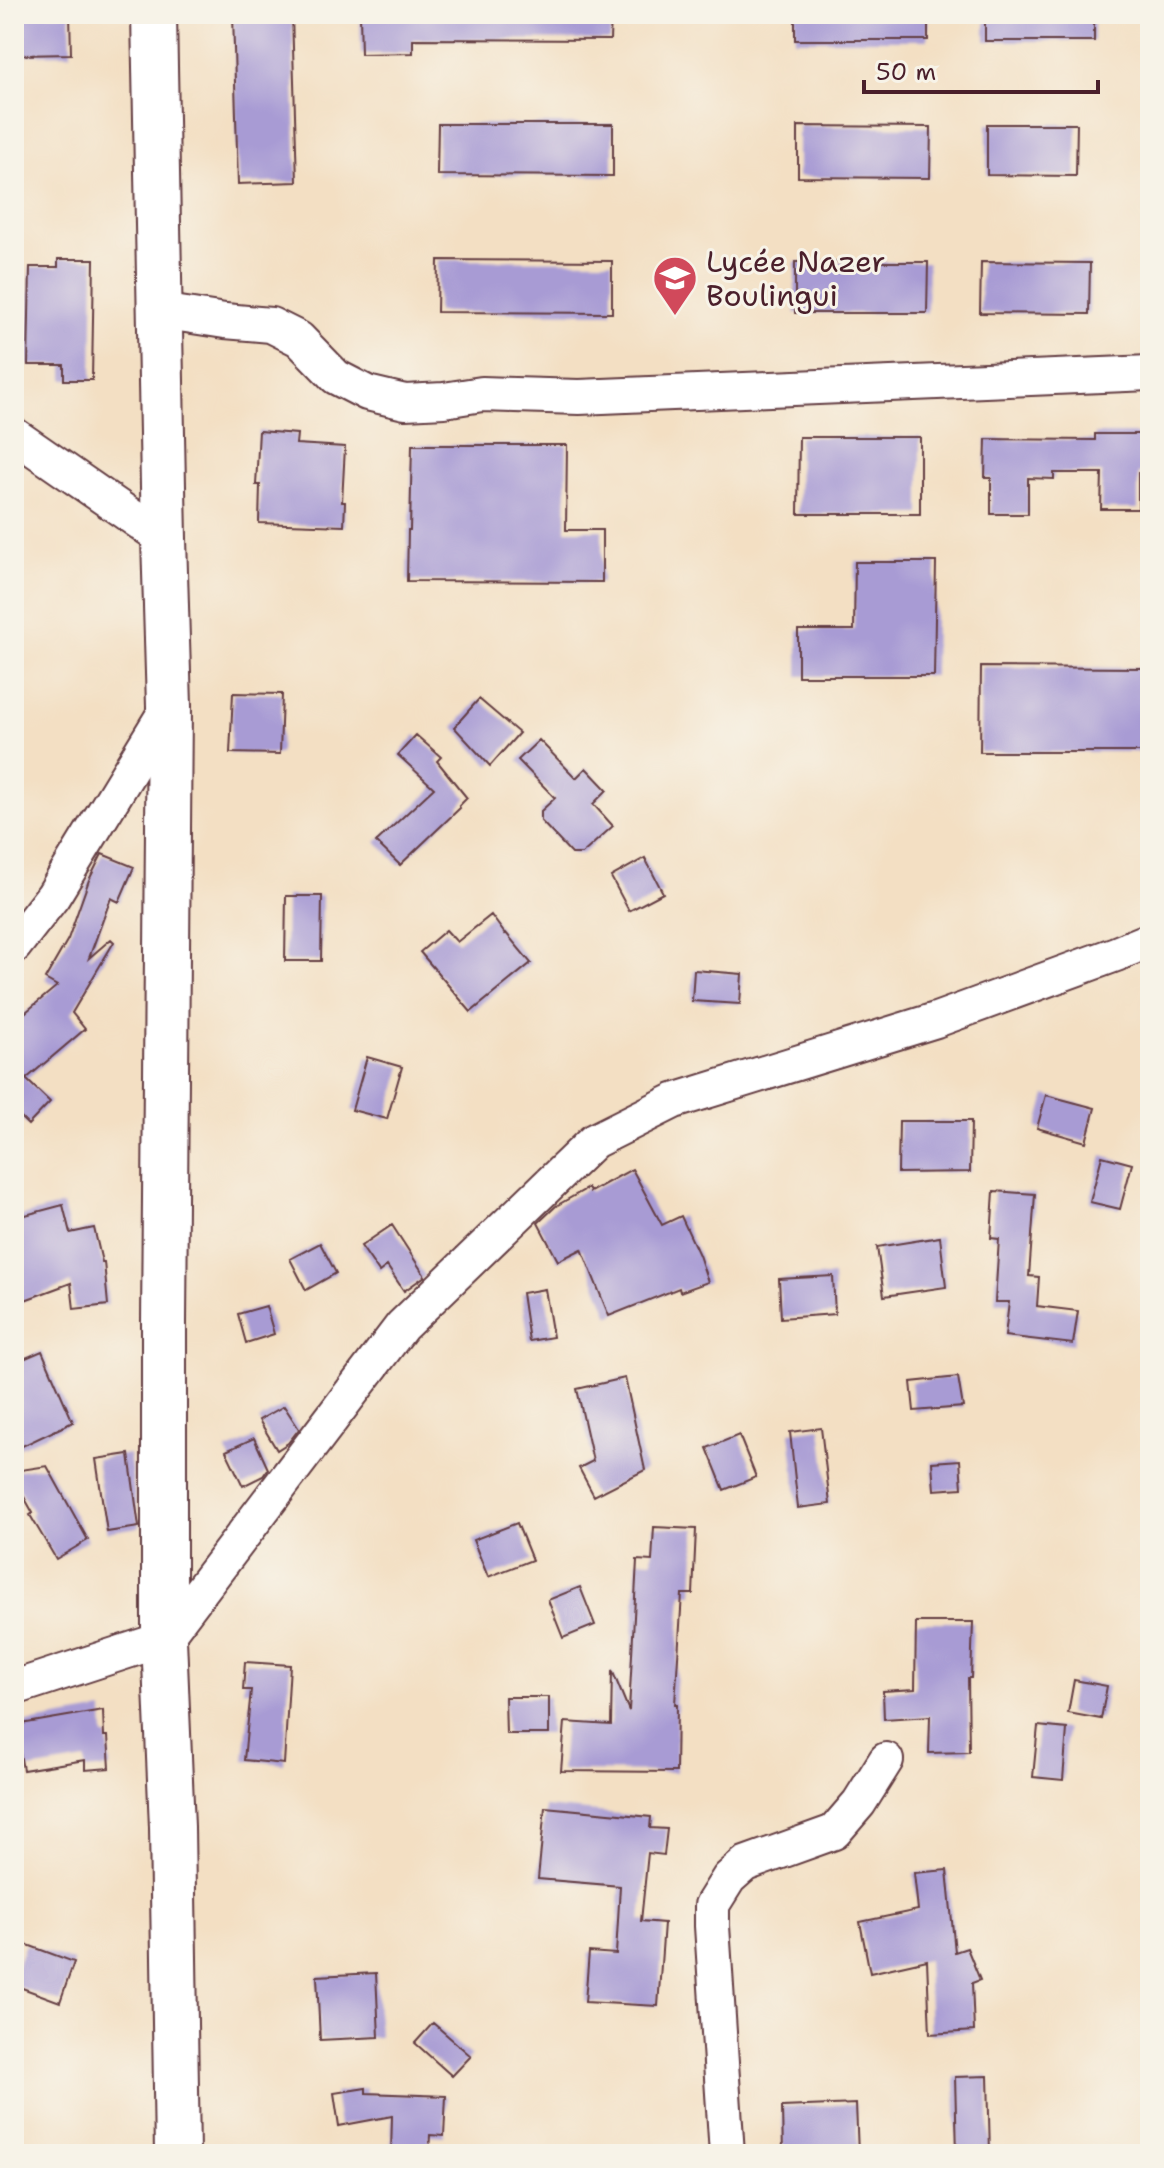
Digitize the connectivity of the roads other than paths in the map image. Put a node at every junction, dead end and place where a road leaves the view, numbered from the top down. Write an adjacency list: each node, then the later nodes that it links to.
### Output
1 (154, 14): 2 (highway)
2 (160, 311): 3 (street); 5 (highway)
3 (1150, 373)
4 (14, 435): 5 (street)
5 (164, 539): 6 (highway)
6 (169, 706): 8 (street); 9 (highway)
7 (1150, 940): 9 (street)
8 (14, 946)
9 (164, 1639): 10 (street); 12 (highway)
10 (14, 1688)
11 (886, 1760): 13 (street)
12 (177, 2154)
13 (727, 2154)

